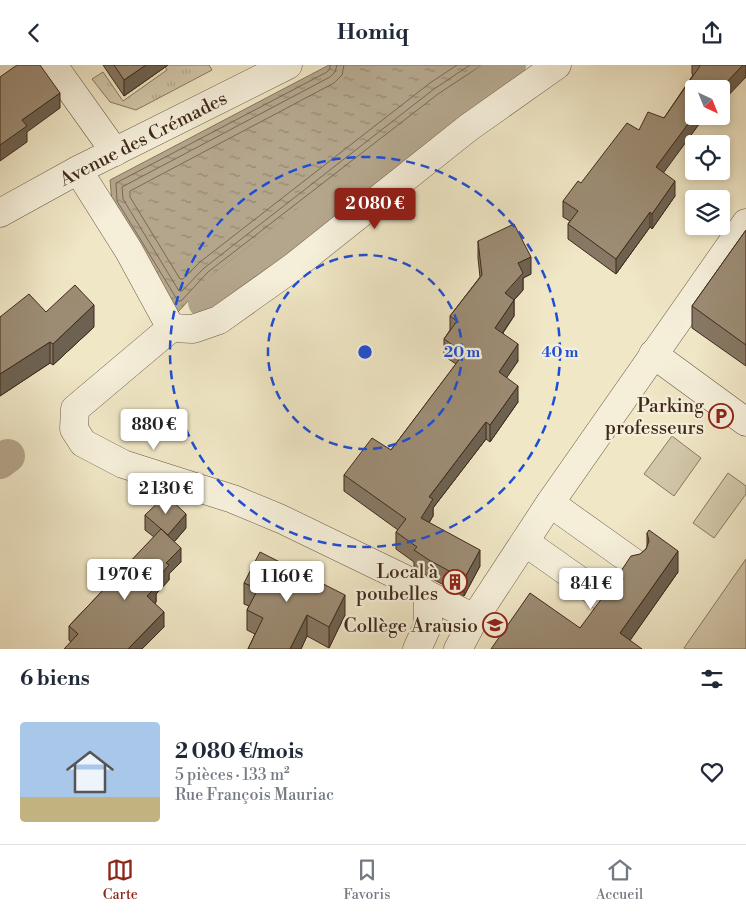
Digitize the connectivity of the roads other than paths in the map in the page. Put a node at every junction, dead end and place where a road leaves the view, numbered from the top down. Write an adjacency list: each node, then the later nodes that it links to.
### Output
1 (53, 65): 4 (street)
2 (288, 65): 4 (street, Avenue des Crémades)
3 (556, 65): 8 (street)
4 (115, 151): 5 (street, Avenue des Crémades)
5 (78, 170): 6 (street, Avenue des Crémades); 8 (street)
6 (0, 213)
7 (746, 223): 9 (street)
8 (171, 329): 14 (street)
9 (654, 354): 10 (street); 11 (street)
10 (746, 422)
11 (550, 503): 12 (street); 13 (street)
12 (525, 541): 15 (street); 16 (street)
13 (633, 562)
14 (428, 595): 16 (street); 17 (street)
15 (607, 600)
16 (474, 619): 18 (street)
17 (417, 649)
18 (458, 649)

